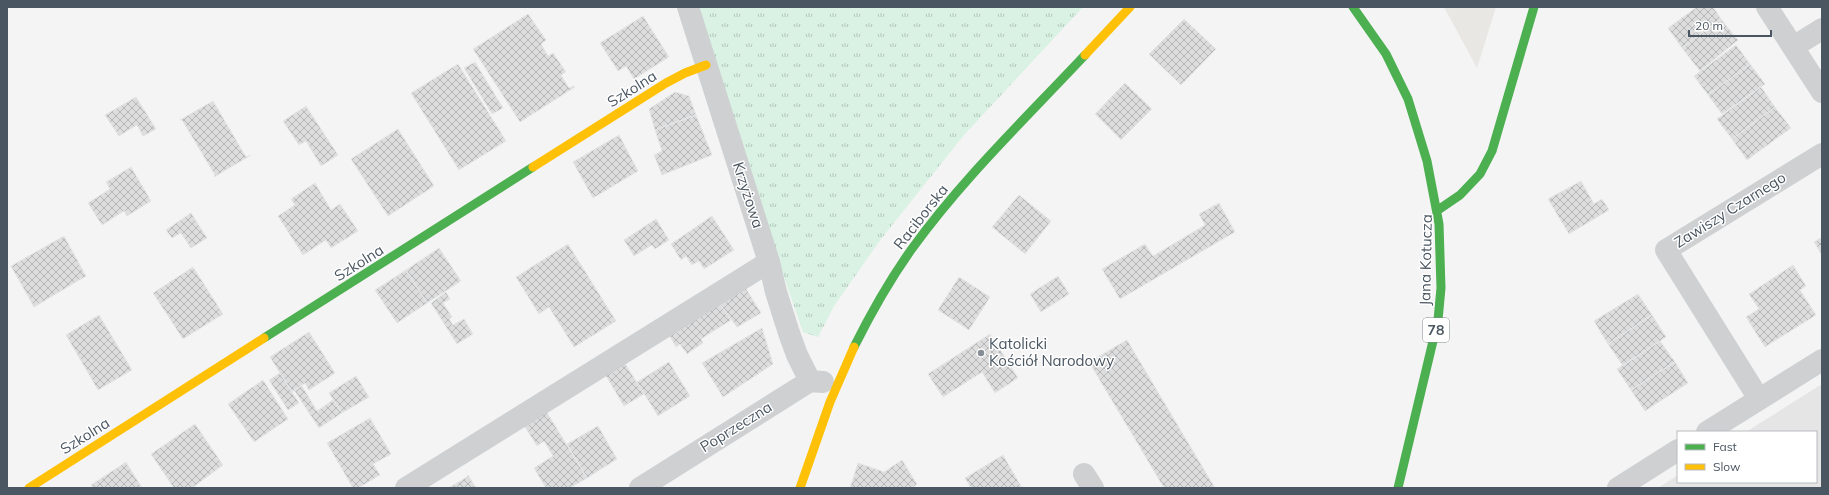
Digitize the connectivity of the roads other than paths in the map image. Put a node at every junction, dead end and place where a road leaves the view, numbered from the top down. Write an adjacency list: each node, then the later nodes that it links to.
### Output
1 (688, 7): 8 (street, Krzyżowa)
2 (1130, 7): 15 (street, Raciborska)
3 (1353, 7): 11 (street, 78)
4 (1534, 7): 11 (street, Jana Kotucza)
5 (1767, 7): 7 (street)
6 (1822, 29): 7 (street)
7 (1793, 47): 9 (street)
8 (706, 65): 12 (street, Krzyżowa); 19 (street, Szkolna)
9 (1822, 92)
10 (1822, 154): 16 (street, Zawiszy Czarnego)
11 (1438, 210): 23 (street, Jana Kotucza / 78)
12 (769, 262): 14 (street, Krzyżowa); 20 (street)
13 (1822, 360): 16 (street)
14 (810, 381): 15 (street); 21 (street, Poprzeczna)
15 (836, 385): 22 (street, Raciborska)
16 (1759, 399): 17 (street)
17 (1709, 431)
18 (1677, 451): 24 (street)
19 (29, 488)
20 (406, 488)
21 (640, 488)
22 (800, 488)
23 (1398, 488)
24 (1618, 488)

